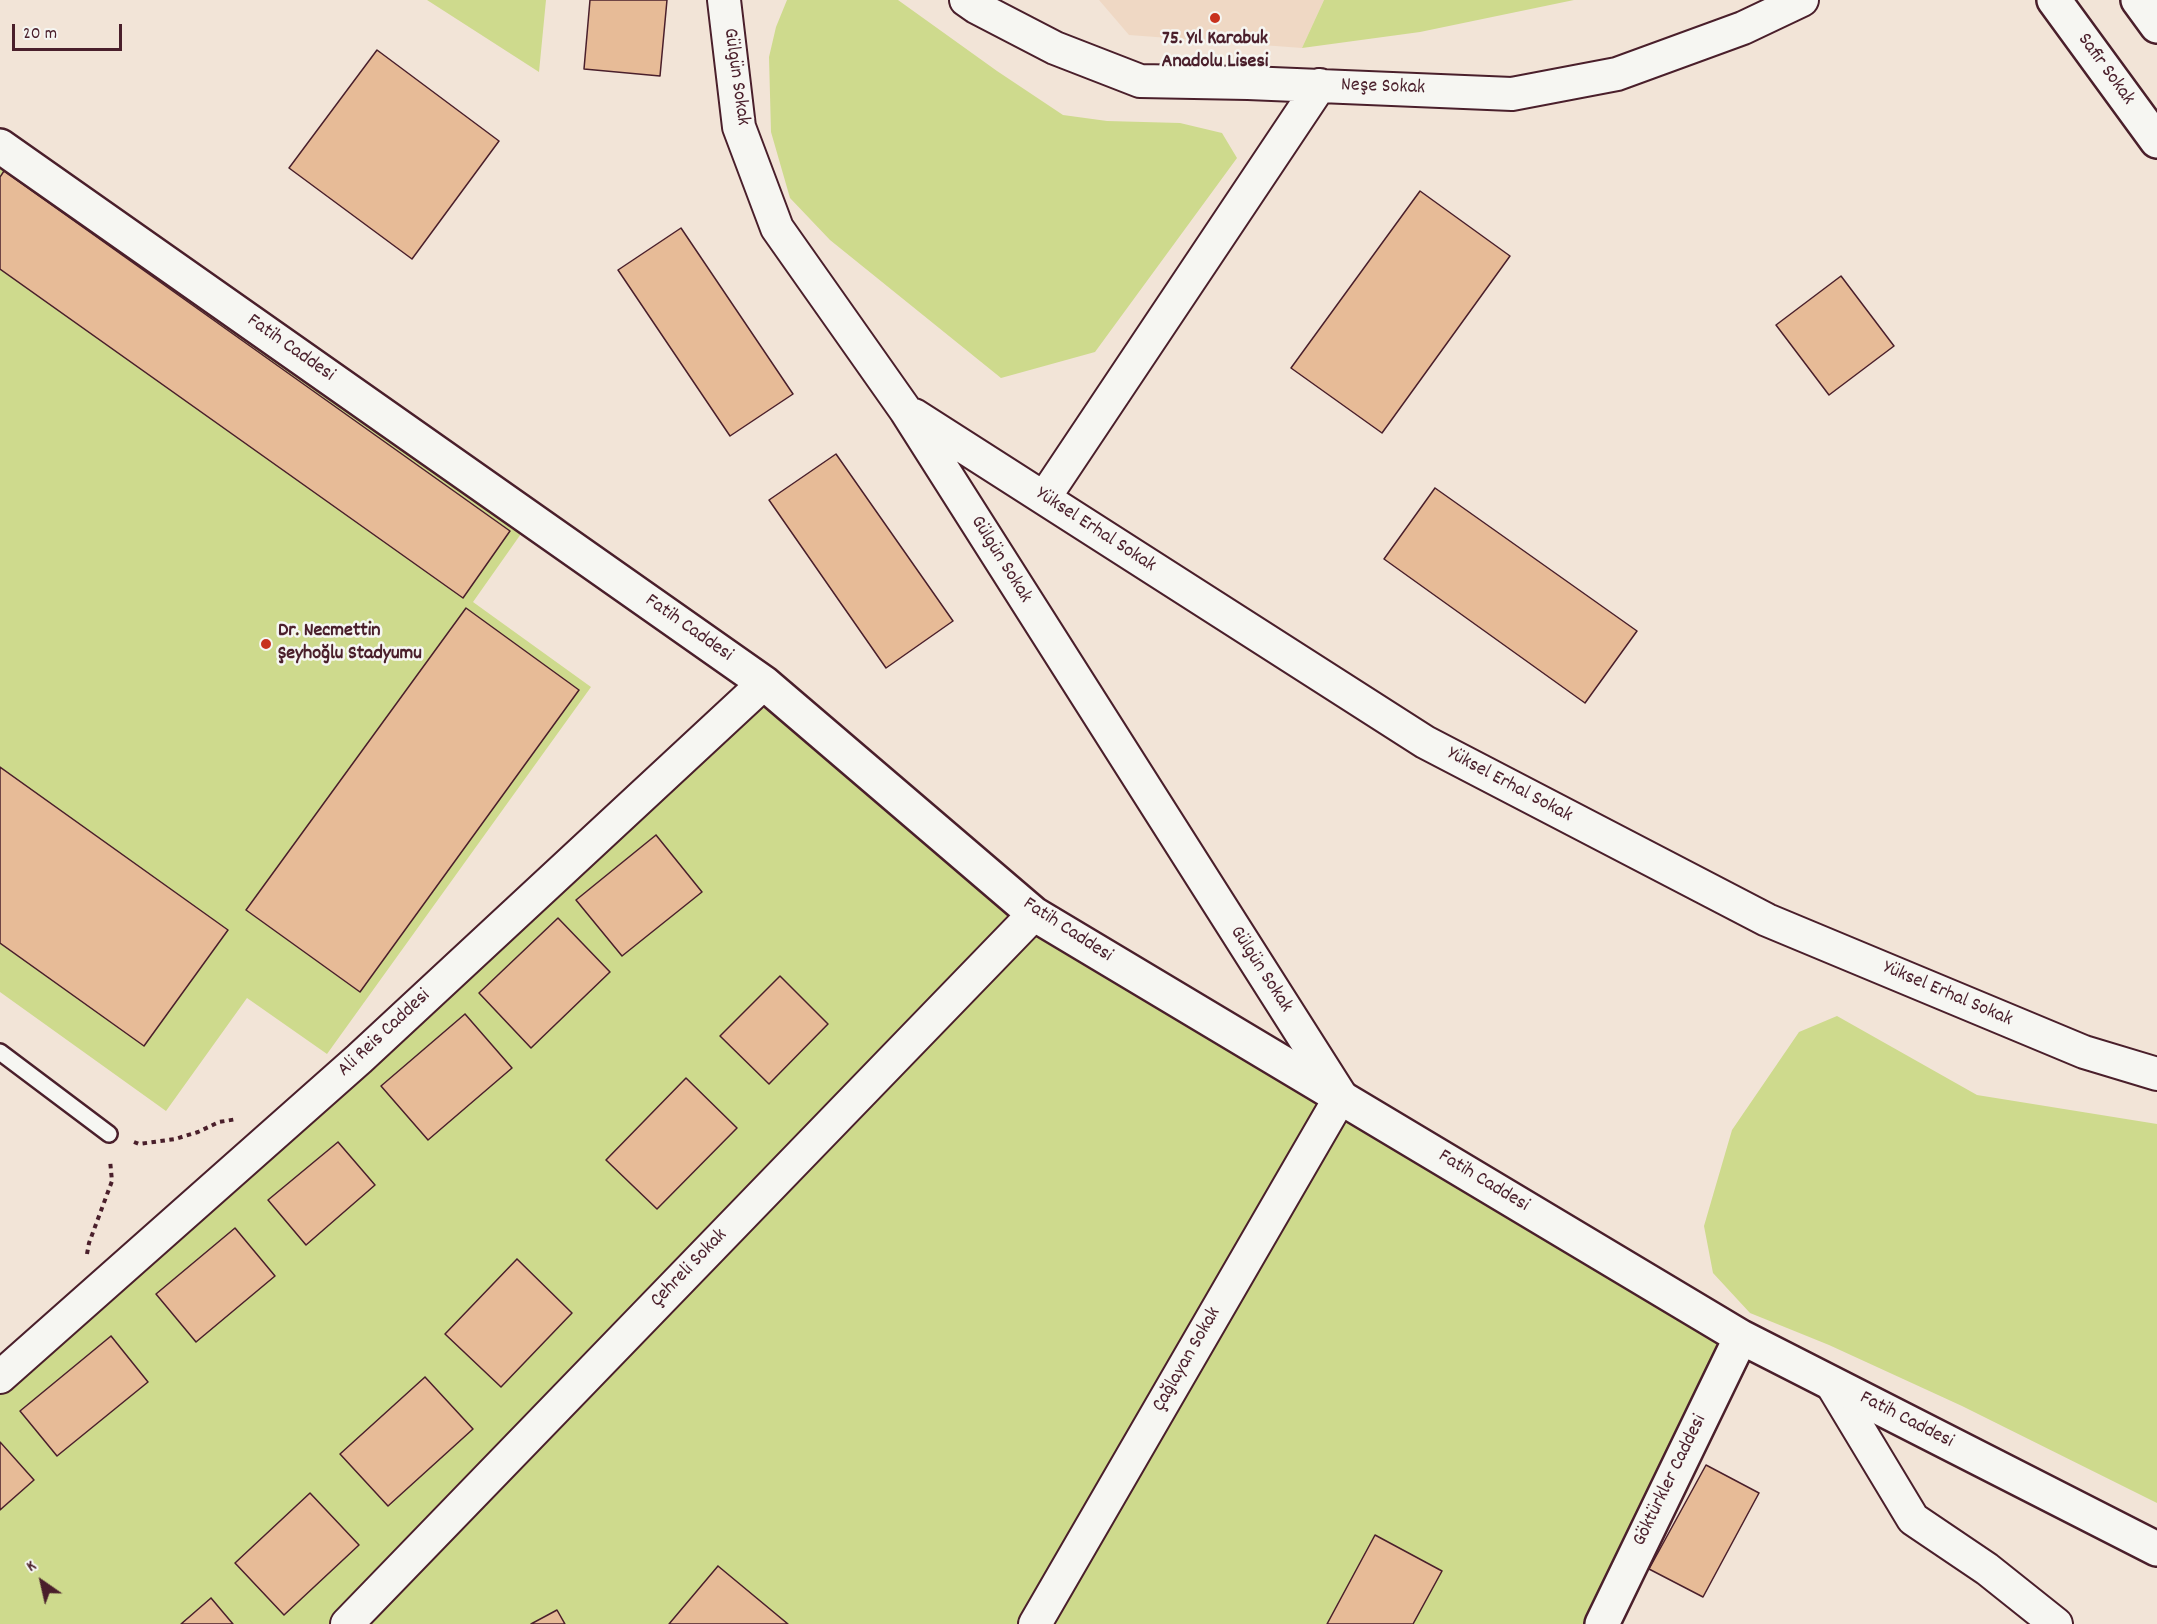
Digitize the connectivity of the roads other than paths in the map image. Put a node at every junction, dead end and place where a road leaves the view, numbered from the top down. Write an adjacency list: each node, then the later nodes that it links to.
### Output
1 (724, 0): 10 (street, Gülgün Sokak)
2 (966, 0): 7 (street, Neşe Sokak)
3 (1802, 0): 7 (street, Neşe Sokak)
4 (2054, 0): 8 (street, Safir Sokak)
5 (2138, 0): 6 (street)
6 (2157, 26)
7 (1320, 85): 11 (street)
8 (2157, 141)
9 (0, 146): 12 (street, Fatih Caddesi)
10 (906, 411): 11 (street, Yüksel Erhal Sokak); 16 (street, Gülgün Sokak)
11 (1044, 498): 15 (street, Yüksel Erhal Sokak)
12 (764, 683): 13 (street, Fatih Caddesi); 19 (street, Ali Reis Caddesi)
13 (1034, 914): 16 (street, Fatih Caddesi); 22 (street, Çehreli Sokak)
14 (0, 1052): 17 (lane)
15 (2157, 1074)
16 (1341, 1096): 18 (street, Fatih Caddesi); 23 (street, Çağlayan Sokak)
17 (109, 1134)
18 (1741, 1337): 20 (street, Fatih Caddesi); 24 (street, Göktürkler Caddesi)
19 (0, 1377)
20 (1832, 1383): 21 (street, Fatih Caddesi); 25 (street)
21 (2157, 1549)
22 (347, 1624)
23 (1035, 1624)
24 (1602, 1624)
25 (2056, 1624)

